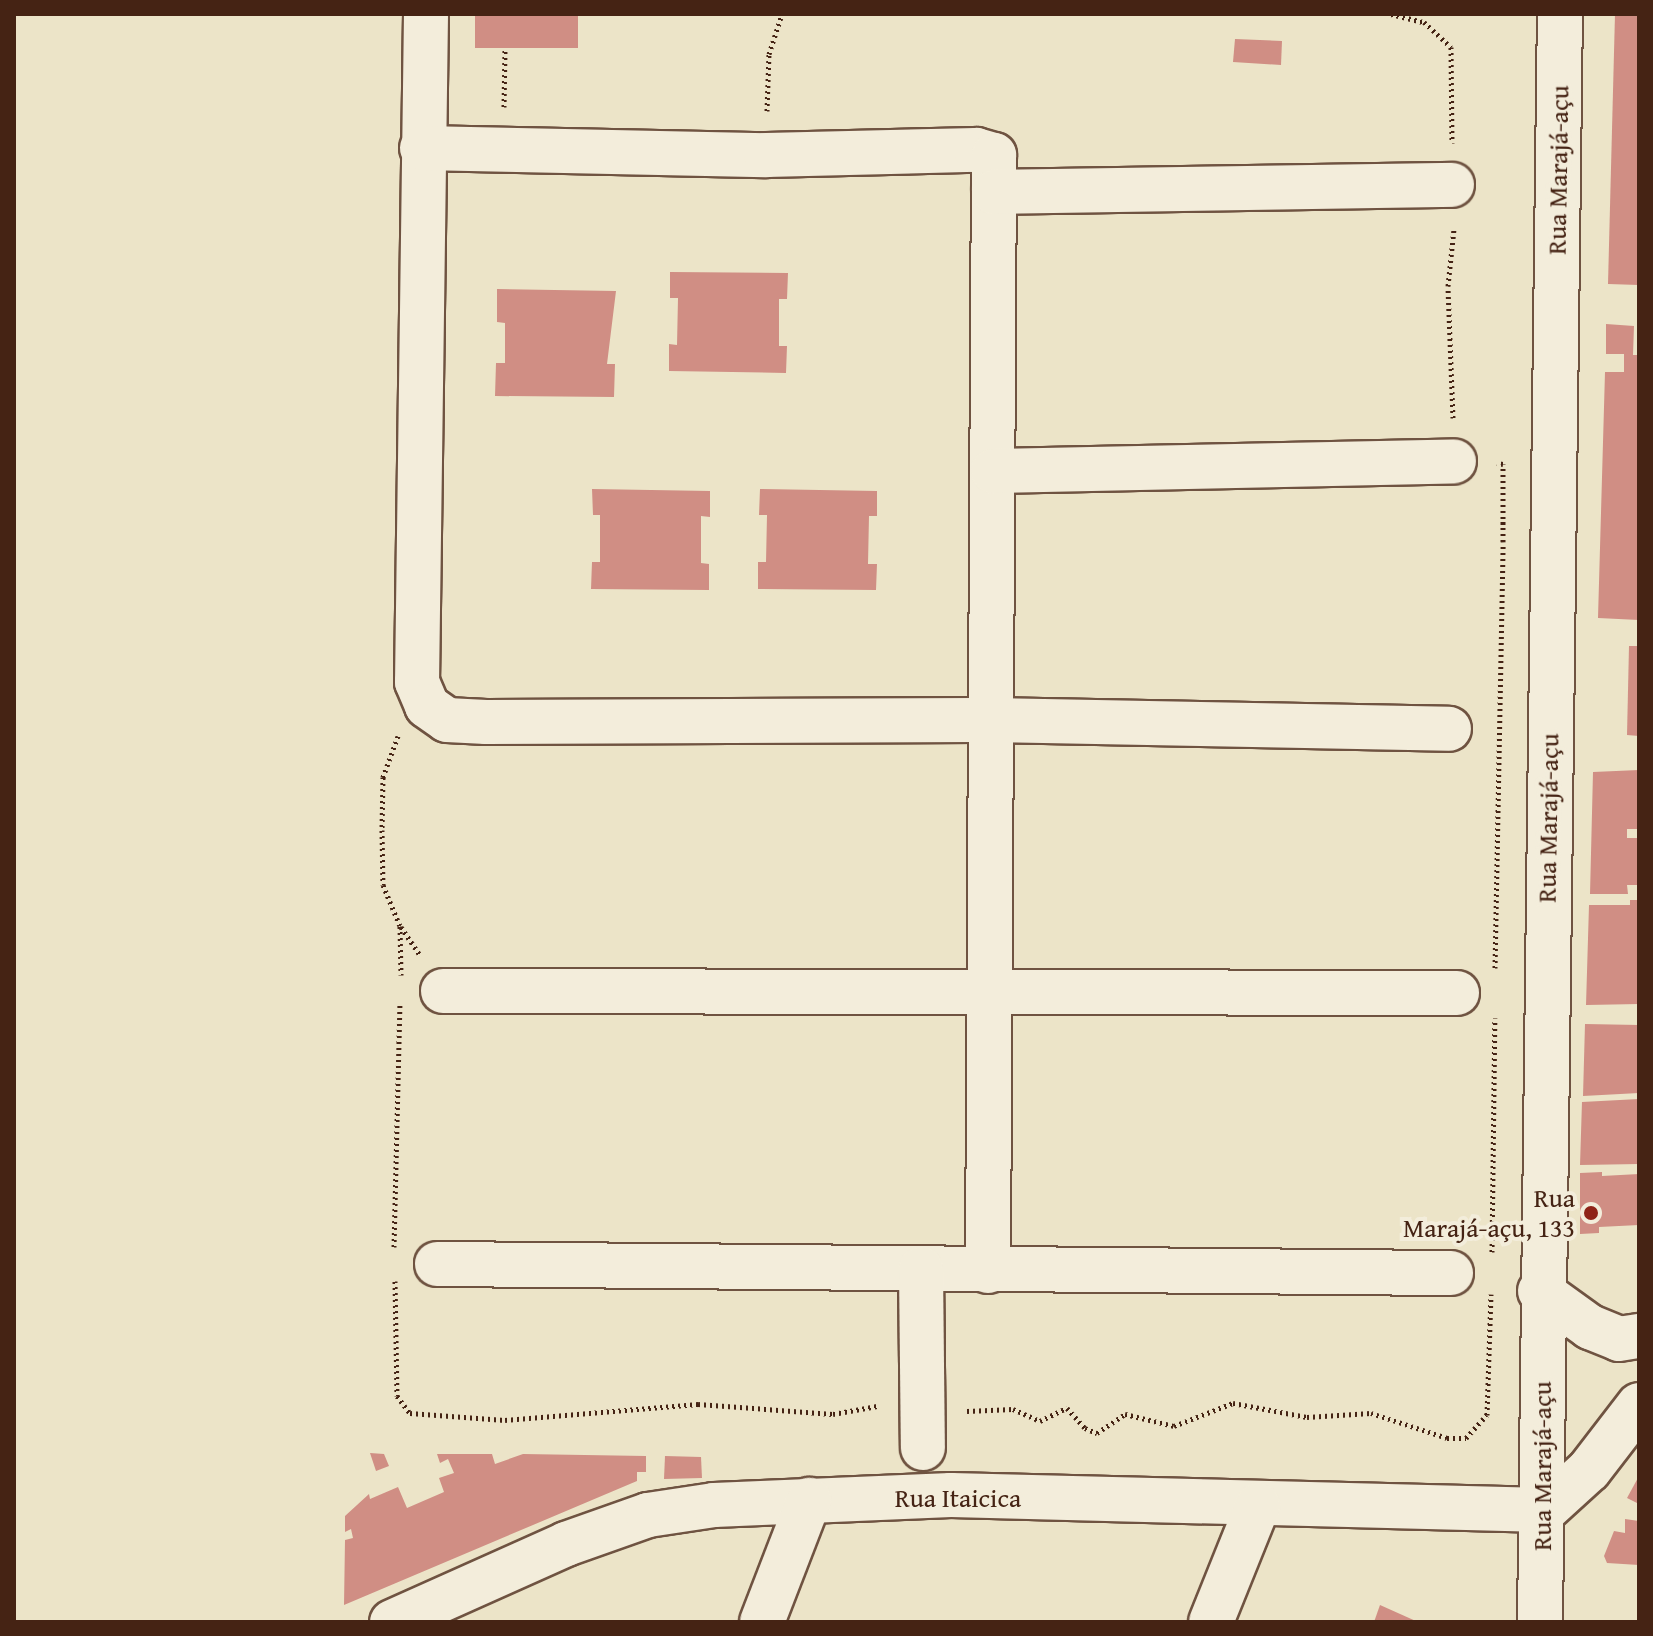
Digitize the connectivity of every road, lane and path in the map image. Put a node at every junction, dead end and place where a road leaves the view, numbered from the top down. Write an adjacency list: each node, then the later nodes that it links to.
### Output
1 (426, 14): 5 (street)
2 (782, 14): 7 (path)
3 (1560, 14): 21 (street, Rua Marajá-açu)
4 (505, 48): 6 (path)
5 (422, 148): 6 (street); 12 (street)
6 (503, 148): 7 (street)
7 (766, 155): 9 (street)
8 (1452, 185): 9 (street)
9 (994, 192): 11 (street)
10 (1454, 461): 11 (street)
11 (993, 471): 12 (street)
12 (991, 720): 13 (street); 15 (street)
13 (1449, 729)
14 (443, 991): 15 (street)
15 (990, 992): 16 (street); 19 (street)
16 (1457, 993)
17 (437, 1264): 18 (street)
18 (921, 1269): 19 (street); 24 (street)
19 (988, 1271): 20 (street)
20 (1451, 1273)
21 (1540, 1291): 22 (street); 27 (street, Rua Marajá-açu)
22 (1639, 1336)
23 (1639, 1405): 27 (street)
24 (923, 1448)
25 (809, 1500): 26 (street, Rua Itaicica); 28 (street, Rua Itaicica); 29 (street)
26 (1258, 1505): 27 (street, Rua Itaicica); 30 (street)
27 (1545, 1510): 31 (street, Rua Marajá-açu)
28 (392, 1622)
29 (762, 1622)
30 (1211, 1622)
31 (1540, 1622)

